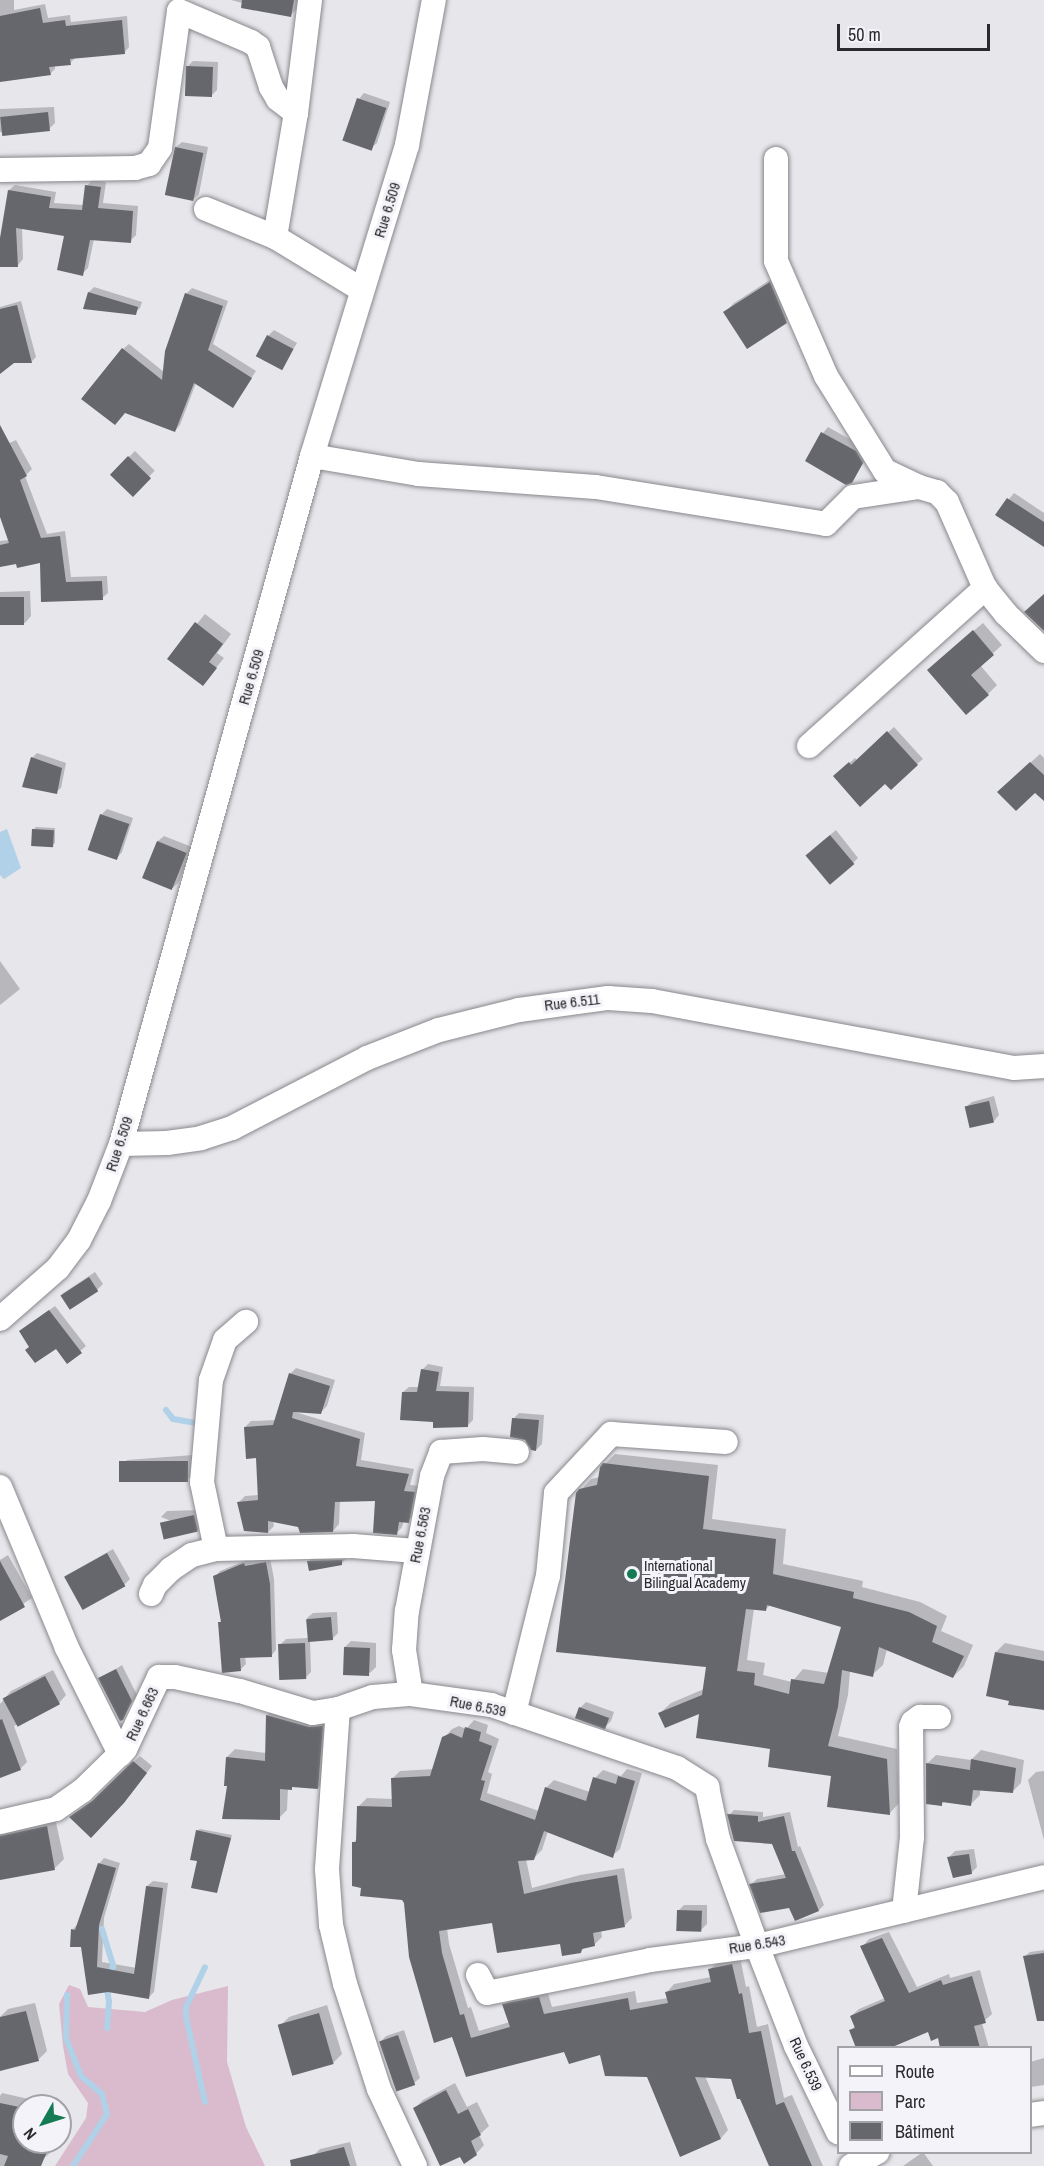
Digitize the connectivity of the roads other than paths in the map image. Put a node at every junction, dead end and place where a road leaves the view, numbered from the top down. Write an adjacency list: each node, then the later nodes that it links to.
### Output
1 (310, 0): 4 (street)
2 (434, 0): 9 (street, Rue 6.509)
3 (180, 5): 4 (street); 6 (street)
4 (296, 113): 8 (street)
5 (776, 159): 11 (street)
6 (0, 170)
7 (206, 209): 8 (street)
8 (275, 237): 9 (street)
9 (362, 290): 10 (street, Rue 6.509)
10 (312, 456): 11 (street); 16 (street, Rue 6.509)
11 (919, 487): 12 (street)
12 (985, 588): 13 (street); 14 (street)
13 (1044, 651)
14 (809, 746)
15 (1044, 1066): 16 (street, Rue 6.511)
16 (121, 1144): 17 (street, Rue 6.509)
17 (0, 1319)
18 (246, 1322): 22 (street)
19 (726, 1442): 27 (street)
20 (517, 1452): 23 (street, Rue 6.563)
21 (0, 1487): 29 (street)
22 (216, 1549): 23 (street); 24 (street)
23 (416, 1551): 25 (street, Rue 6.563)
24 (151, 1594)
25 (411, 1694): 26 (street, Rue 6.539); 27 (street, Rue 6.539)
26 (338, 1709): 29 (street, Rue 6.663); 38 (street)
27 (514, 1713): 33 (street, Rue 6.539)
28 (939, 1718): 32 (street)
29 (120, 1754): 30 (street, Rue 6.663)
30 (0, 1821)
31 (1044, 1877): 32 (street, Rue 6.543)
32 (904, 1911): 33 (street, Rue 6.543)
33 (757, 1946): 34 (street, Rue 6.543); 35 (street, Rue 6.539)
34 (478, 1975)
35 (837, 2130)
36 (872, 2154): 37 (street)
37 (852, 2162)
38 (415, 2166)

